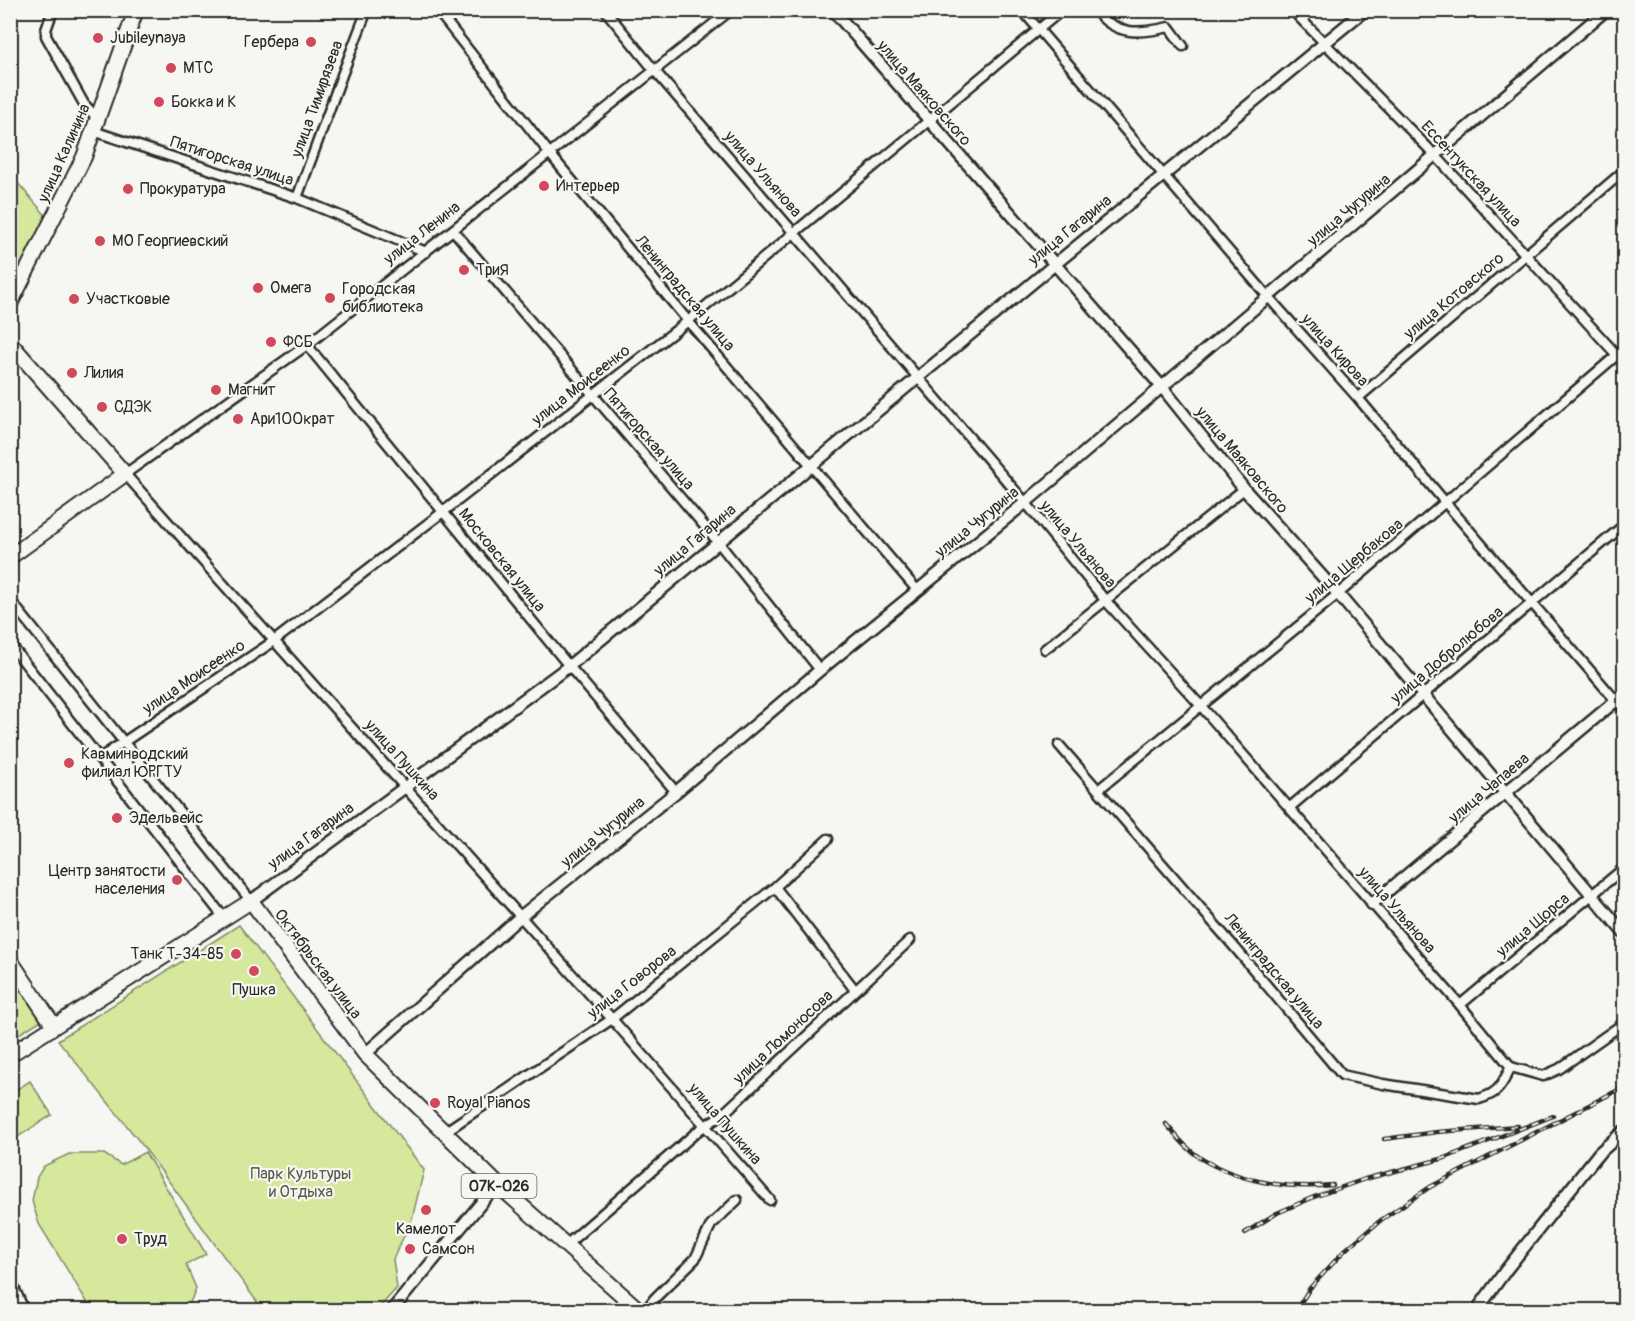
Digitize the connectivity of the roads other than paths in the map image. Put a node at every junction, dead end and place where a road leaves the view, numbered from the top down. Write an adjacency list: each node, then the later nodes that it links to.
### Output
1 (52, 10): 19 (street)
2 (136, 10): 19 (main road, улица Калинина)
3 (367, 10): 24 (street, улица Тимирязева)
4 (437, 10): 20 (street, Ленинградская улица)
5 (605, 10): 17 (street, улица Ульянова)
6 (731, 10): 17 (street, улица Ленина)
7 (833, 10): 18 (street, улица Маяковского)
8 (1022, 10): 14 (street, улица Кирова)
9 (1062, 10): 14 (street, улица Моисеенко)
10 (1095, 10): 16 (street)
11 (1292, 10): 15 (street, Ессентукская улица)
12 (1365, 10): 15 (street, улица Гагарина)
13 (1606, 10): 21 (street, улица Чугурина)
14 (1039, 30): 18 (street, улица Моисеенко); 23 (street, улица Кирова)
15 (1324, 44): 21 (street, Ессентукская улица); 23 (street, улица Гагарина)
16 (1183, 46)
17 (655, 72): 20 (street, улица Ленина); 26 (street, улица Ульянова)
18 (929, 121): 26 (street, улица Моисеенко); 29 (street, улица Маяковского)
19 (96, 125): 24 (street, Пятигорская улица); 31 (main road, улица Калинина)
20 (550, 154): 25 (street, улица Ленина); 32 (street, Ленинградская улица)
21 (1436, 156): 28 (street, Ессентукская улица); 30 (street, улица Чугурина)
22 (1624, 171): 28 (street, улица Котовского)
23 (1164, 175): 29 (street, улица Гагарина); 30 (street, улица Кирова)
24 (297, 198): 27 (street, Пятигорская улица)
25 (453, 230): 27 (street, улица Ленина); 39 (street, Пятигорская улица)
26 (794, 233): 32 (street, улица Моисеенко); 37 (street, улица Ульянова)
27 (426, 252): 34 (street, улица Ленина)
28 (1526, 255): 35 (street, Ессентукская улица); 40 (street, улица Котовского)
29 (1054, 265): 37 (street, улица Гагарина); 38 (street, улица Маяковского)
30 (1269, 297): 38 (street, улица Чугурина); 40 (street, улица Кирова)
31 (10, 304)
32 (688, 321): 39 (street, улица Моисеенко); 41 (street, Ленинградская улица)
33 (10, 343): 42 (main road, улица Пушкина)
34 (307, 345): 42 (street, улица Ленина); 46 (street, Московская улица)
35 (1621, 352): 36 (street, Ессентукская улица); 45 (street, улица Щербакова)
36 (1624, 363)
37 (917, 378): 41 (street, улица Гагарина); 44 (street, улица Ульянова)
38 (1162, 387): 43 (street, улица Маяковского); 44 (street, улица Чугурина)
39 (592, 395): 46 (street, улица Моисеенко); 48 (street, Пятигорская улица)
40 (1358, 398): 45 (street, улица Кирова)
41 (811, 466): 48 (street, улица Гагарина); 50 (street, Ленинградская улица)
42 (125, 474): 49 (main road, улица Ленина); 55 (street, улица Пушкина)
43 (1244, 489): 51 (street, улица Маяковского); 53 (street)
44 (1025, 502): 50 (street, улица Чугурина); 53 (street, улица Ульянова)
45 (1446, 502): 51 (street, улица Щербакова); 54 (street, улица Кирова)
46 (443, 512): 55 (street, улица Моисеенко); 58 (street, Московская улица)
47 (1624, 525): 54 (street, улица Добролюбова)
48 (718, 543): 58 (street, улица Гагарина); 59 (street, Пятигорская улица)
49 (10, 557)
50 (917, 590): 59 (street, улица Чугурина)
51 (1338, 594): 60 (street, улица Маяковского); 62 (street, улица Щербакова)
52 (10, 600): 64 (street, Октябрьская улица)
53 (1105, 600): 57 (street); 62 (street, улица Ульянова)
54 (1532, 603): 60 (street, улица Добролюбова); 61 (street, улица Кирова)
55 (274, 641): 64 (street, улица Моисеенко); 67 (street, улица Пушкина)
56 (10, 644): 66 (street)
57 (1045, 649)
58 (569, 666): 67 (street, улица Гагарина); 69 (street, Московская улица)
59 (820, 670): 69 (street, улица Чугурина)
60 (1423, 694): 70 (street, улица Маяковского); 71 (street, улица Добролюбова)
61 (1621, 698): 63 (street, улица Кирова); 70 (street, улица Чапаева)
62 (1201, 706): 68 (street, улица Щербакова); 71 (street, улица Ульянова)
63 (1624, 710)
64 (124, 742): 66 (street, улица Моисеенко); 76 (street, Октябрьская улица)
65 (1059, 745): 68 (street, Ленинградская улица)
66 (100, 758): 79 (street)
67 (405, 788): 76 (street, улица Гагарина); 78 (street, улица Пушкина)
68 (1098, 790): 90 (street, Ленинградская улица)
69 (676, 792): 78 (street, улица Чугурина)
70 (1506, 792): 75 (street, улица Маяковского); 77 (street, улица Чапаева)
71 (1289, 808): 77 (street, улица Ульянова)
72 (828, 839): 74 (street, улица Говорова)
73 (1624, 868): 75 (street, улица Щорса)
74 (775, 887): 83 (street); 85 (street, улица Говорова)
75 (1593, 895): 80 (street, улица Маяковского); 84 (street, улица Щорса)
76 (251, 901): 79 (main road, улица Гагарина); 89 (main road, Октябрьская улица / 07К-026)
77 (1372, 904): 84 (street, улица Ульянова)
78 (520, 917): 85 (street, улица Пушкина); 89 (street, улица Чугурина)
79 (224, 918): 87 (main road, улица Гагарина)
80 (1624, 933)
81 (910, 940): 83 (street, улица Ломоносова)
82 (10, 960): 87 (main road)
83 (855, 990): 91 (street, улица Ломоносова)
84 (1460, 1005): 90 (street, улица Ульянова)
85 (612, 1019): 91 (street, улица Пушкина); 93 (street, улица Говорова)
86 (1624, 1023): 90 (street)
87 (54, 1026): 88 (main road, улица Гагарина)
88 (12, 1049)
89 (365, 1054): 93 (main road, Октябрьская улица / 07К-026)
90 (1511, 1067)
91 (706, 1126): 96 (street, улица Пушкина); 97 (street, улица Ломоносова)
92 (1624, 1131): 103 (street)
93 (443, 1133): 94 (main road, Октябрьская улица / 07К-026)
94 (497, 1184): 97 (main road, Октябрьская улица / 07К-026); 100 (street)
95 (737, 1200): 102 (street)
96 (770, 1200)
97 (565, 1246): 101 (main road, Октябрьская улица / 07К-026)
98 (10, 1279): 99 (street)
99 (24, 1311)
100 (392, 1311)
101 (639, 1311)
102 (646, 1311)
103 (1477, 1311)

